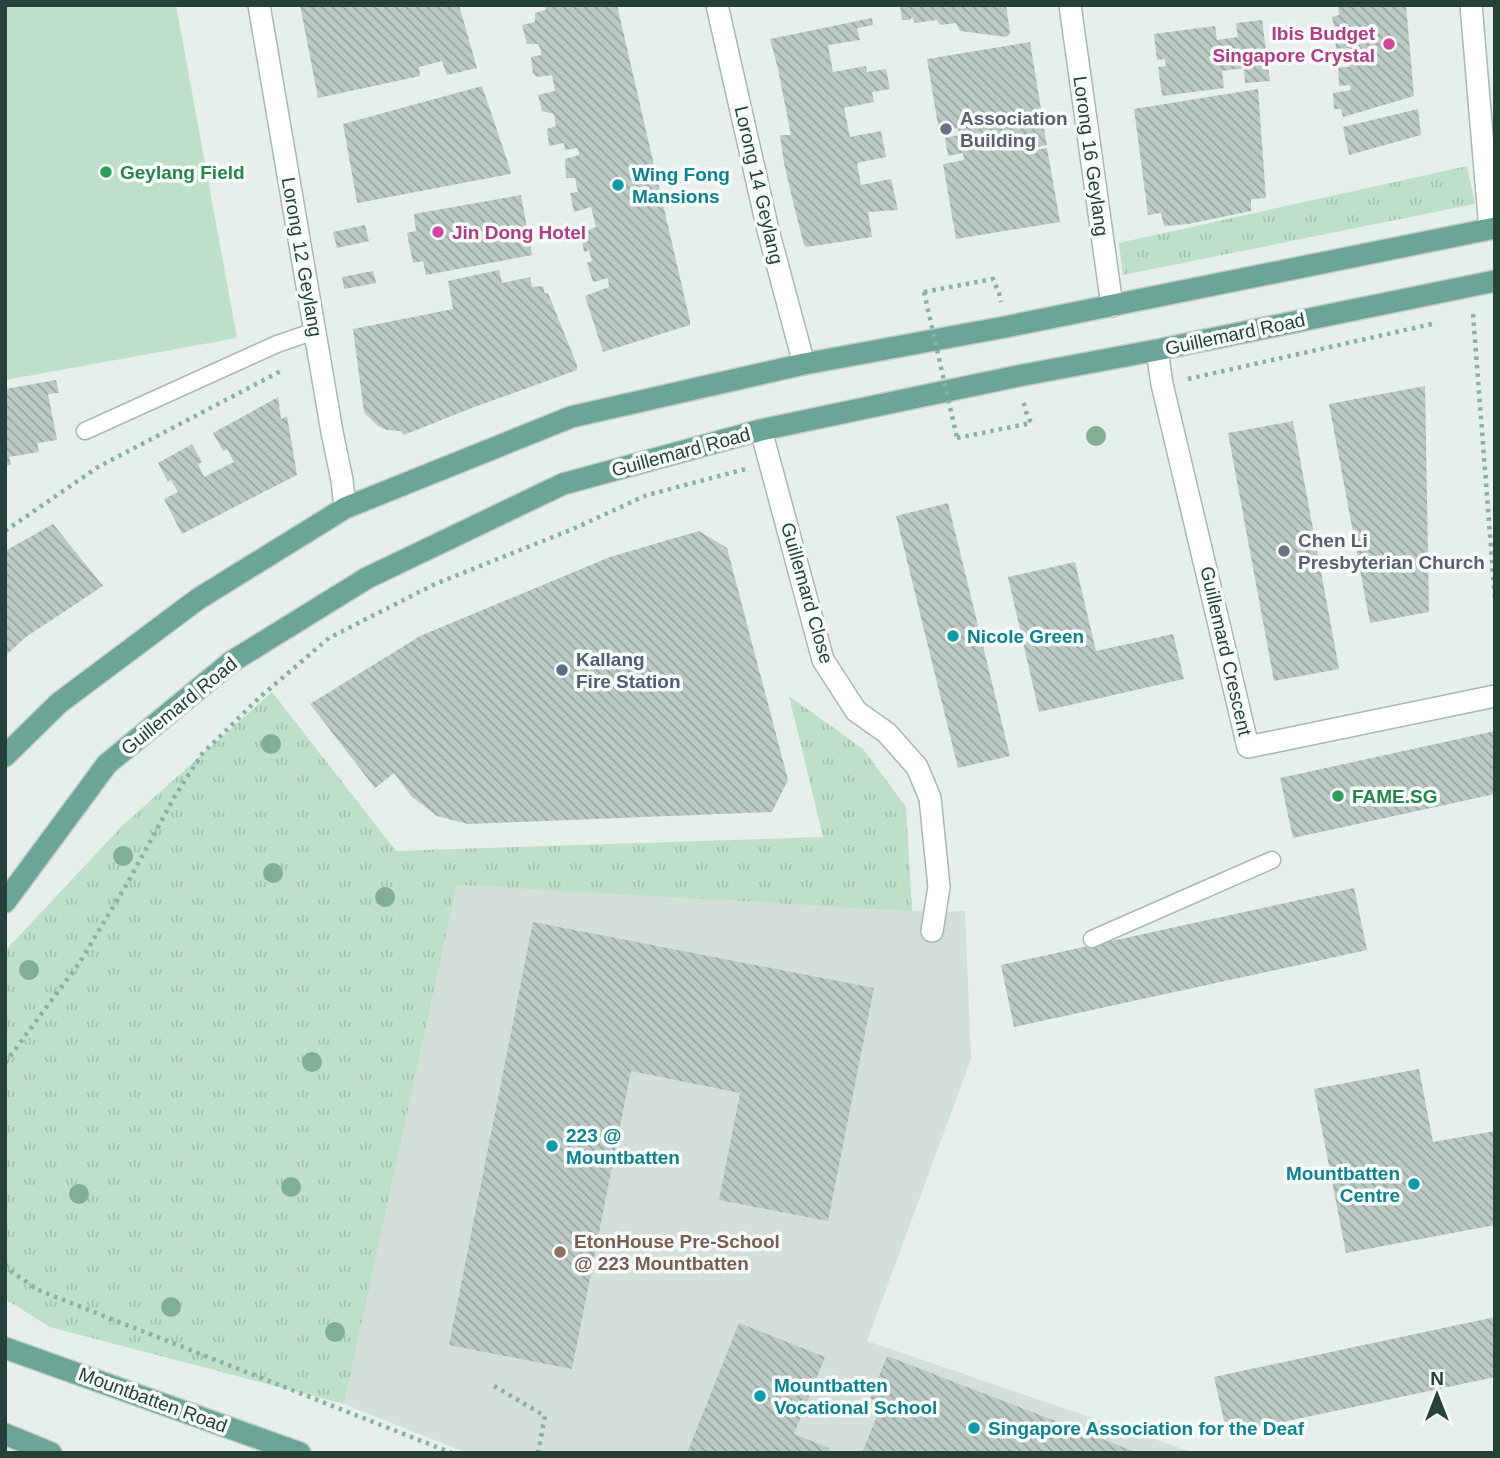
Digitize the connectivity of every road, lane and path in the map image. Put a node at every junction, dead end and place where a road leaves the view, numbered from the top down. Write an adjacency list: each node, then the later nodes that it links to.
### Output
1 (259, 5): 14 (street, Lorong 12 Geylang)
2 (717, 5): 16 (street, Lorong 14 Geylang)
3 (1070, 5): 9 (street, Lorong 16 Geylang)
4 (1471, 5): 5 (street)
5 (1486, 75): 6 (street)
6 (1492, 229): 9 (main road)
7 (993, 279): 19 (path, bridge)
8 (1495, 281): 15 (main road, Guillemard Road)
9 (1112, 306): 16 (main road)
10 (1484, 312): 11 (path)
11 (1473, 314): 12 (path); 25 (path)
12 (1460, 317)
13 (1433, 323): 18 (path)
14 (315, 331): 21 (lane); 23 (street, Lorong 12 Geylang)
15 (1157, 350): 18 (street, Guillemard Crescent); 20 (main road, Guillemard Road)
16 (804, 364): 23 (main road)
17 (282, 371): 24 (path)
18 (1163, 384): 26 (street, Guillemard Crescent)
19 (1031, 424)
20 (761, 430): 22 (street, Guillemard Close); 29 (main road, Guillemard Road)
21 (85, 431)
22 (770, 463): 30 (street, Guillemard Close); 32 (path)
23 (345, 508): 27 (main road)
24 (5, 531)
25 (1495, 600)
26 (1495, 696)
27 (5, 756)
28 (1272, 860): 31 (lane)
29 (5, 902)
30 (932, 931)
31 (1092, 939)
32 (5, 1063)
33 (5, 1264): 39 (path)
34 (8, 1348): 38 (main road, Mountbatten Road)
35 (494, 1386): 40 (path)
36 (5, 1434): 37 (main road)
37 (51, 1453)
38 (300, 1453)
39 (453, 1453)
40 (538, 1453)

